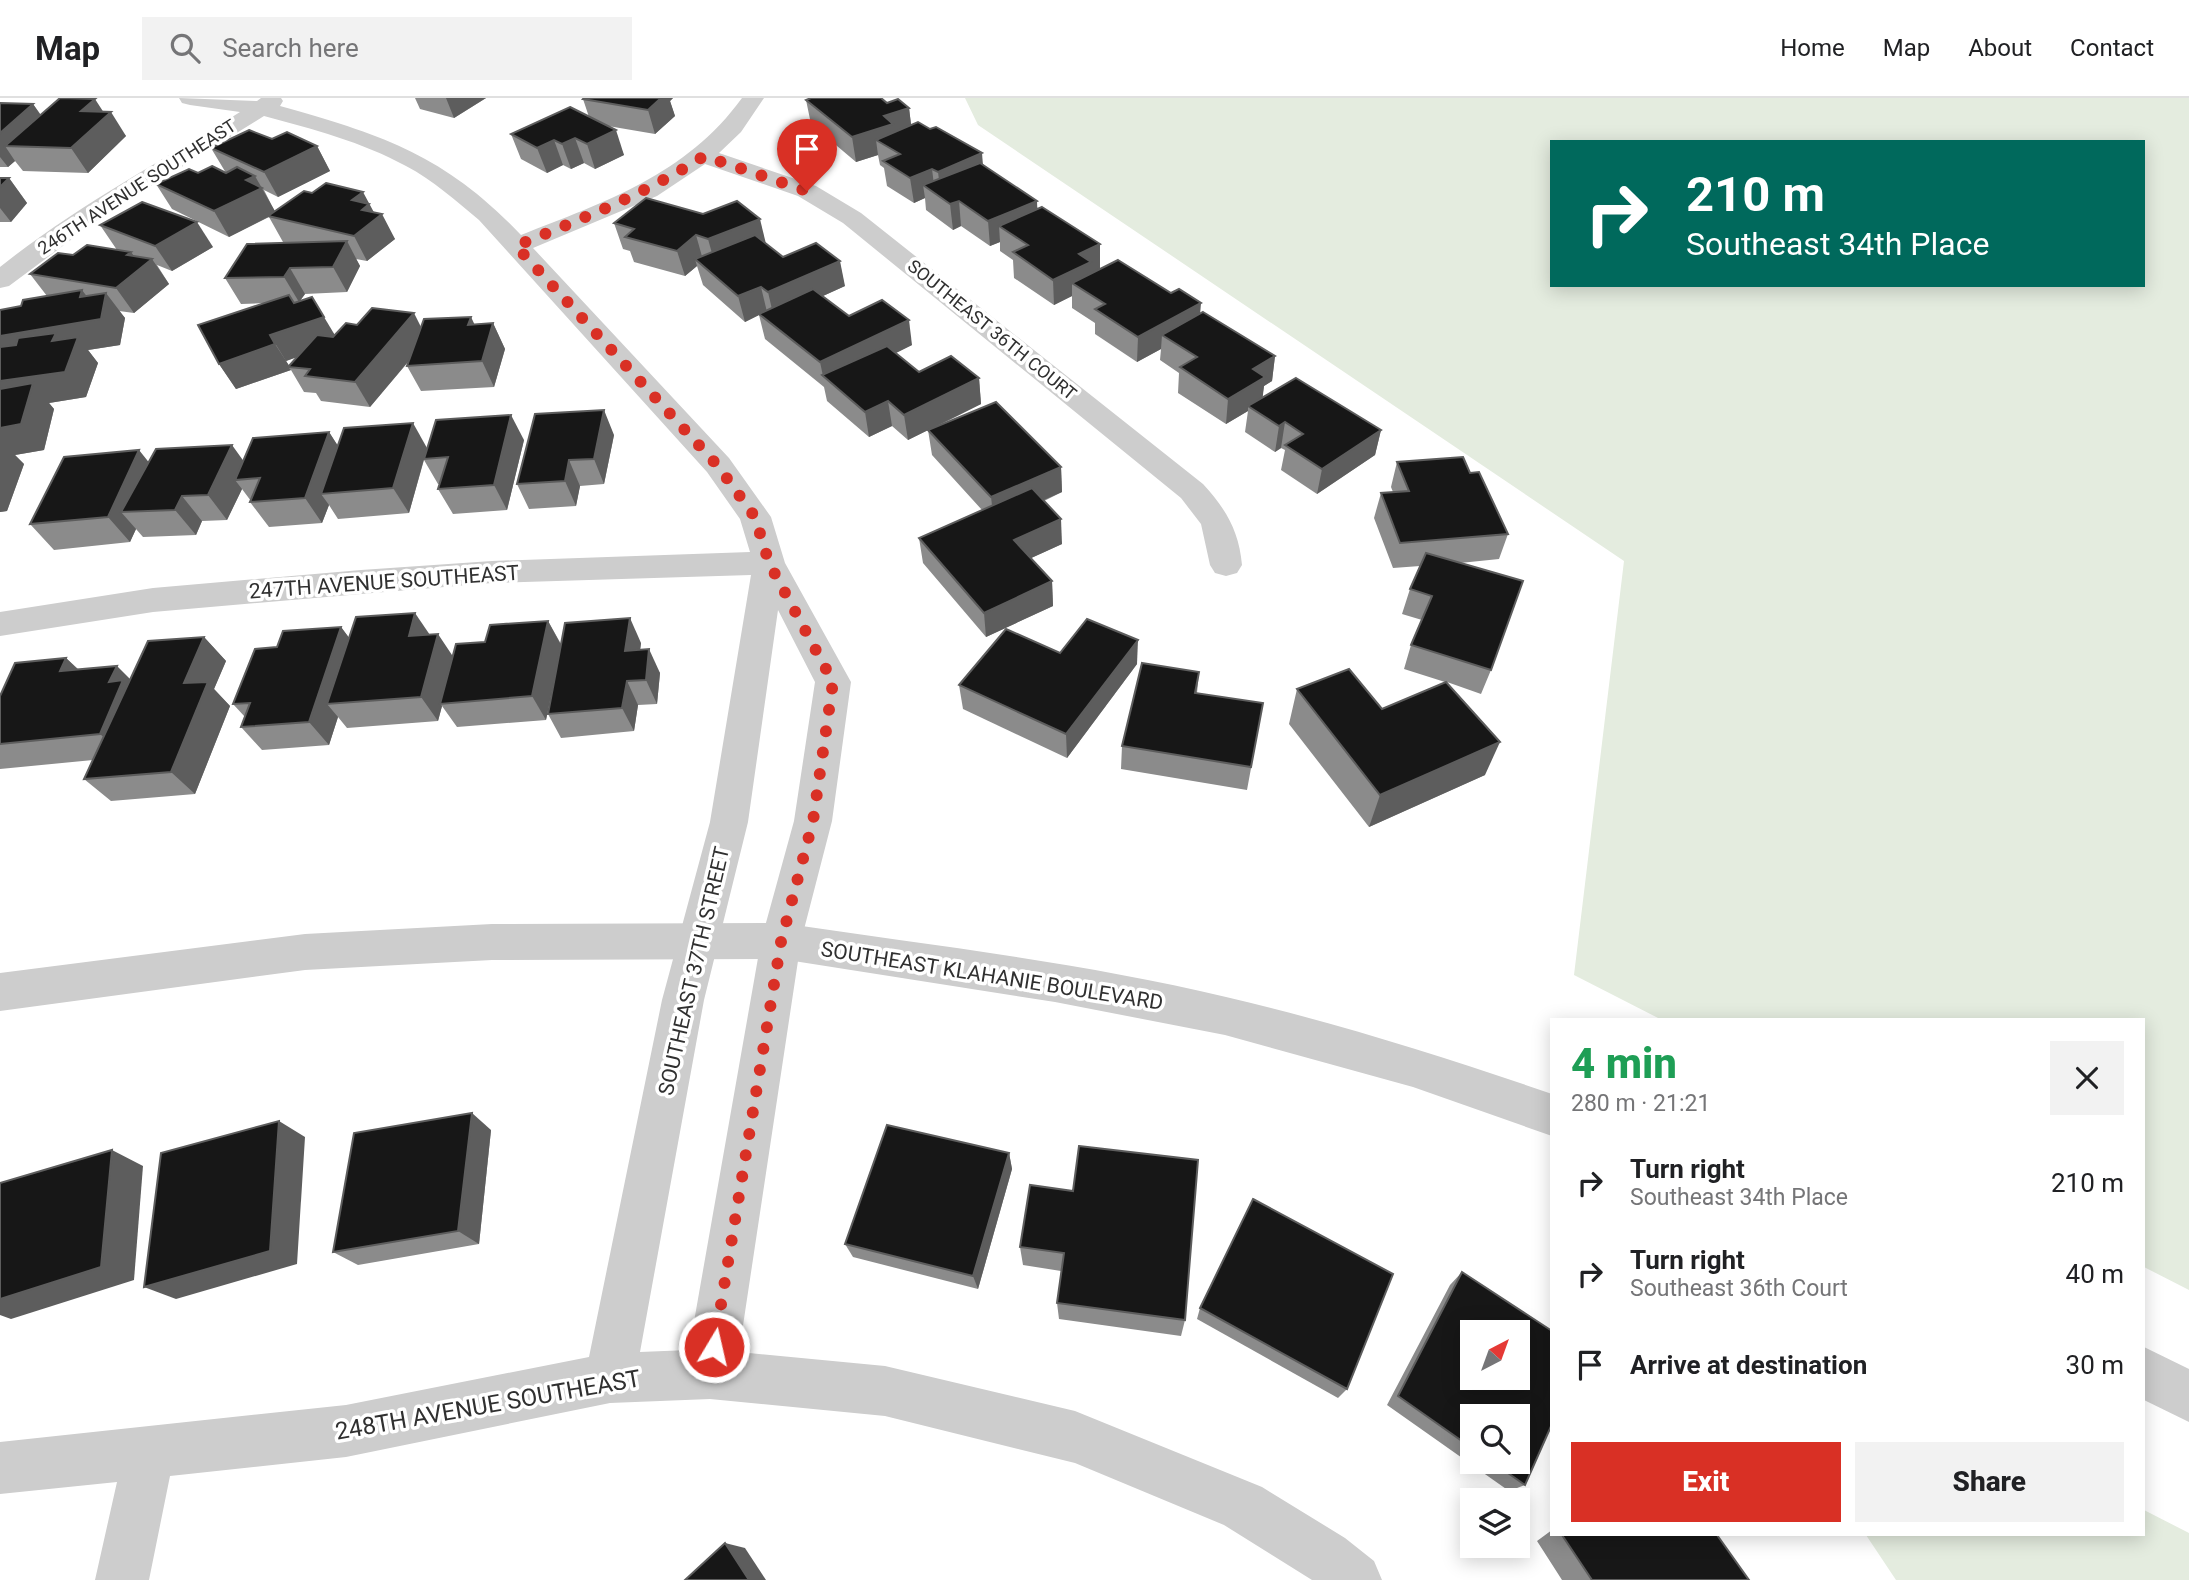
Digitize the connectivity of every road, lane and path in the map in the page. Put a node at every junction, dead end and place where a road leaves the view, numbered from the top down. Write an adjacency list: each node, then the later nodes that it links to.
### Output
1 (190, 98): 3 (street, SOUTHEAST 37TH STREET)
2 (753, 98): 4 (street)
3 (270, 103): 5 (street, SOUTHEAST 37TH STREET); 6 (street, 246TH AVENUE SOUTHEAST)
4 (704, 156): 5 (street); 8 (street, SOUTHEAST 36TH COURT)
5 (516, 246): 7 (street, SOUTHEAST 37TH STREET)
6 (0, 280)
7 (769, 563): 9 (street, 247TH AVENUE SOUTHEAST); 10 (street, SOUTHEAST 37TH STREET); 11 (street, SOUTHEAST 37TH STREET)
8 (1226, 565)
9 (0, 624)
10 (701, 940): 11 (street, SOUTHEAST KLAHANIE BOULEVARD); 12 (street, SOUTHEAST KLAHANIE BOULEVARD); 16 (street, SOUTHEAST 37TH STREET)
11 (781, 942): 13 (street, SOUTHEAST KLAHANIE BOULEVARD); 15 (street, SOUTHEAST 37TH STREET)
12 (0, 992)
13 (1550, 1114)
14 (2145, 1373): 17 (street)
15 (710, 1374): 16 (street, 248TH AVENUE SOUTHEAST); 21 (street, 248TH AVENUE SOUTHEAST)
16 (610, 1378): 18 (street, 248TH AVENUE SOUTHEAST)
17 (2189, 1396)
18 (149, 1454): 19 (street, 248TH AVENUE SOUTHEAST); 20 (street)
19 (0, 1468)
20 (122, 1580)
21 (1354, 1580)

